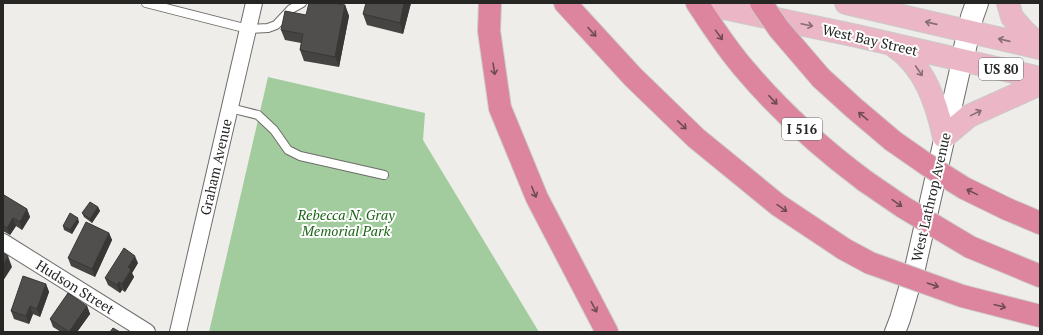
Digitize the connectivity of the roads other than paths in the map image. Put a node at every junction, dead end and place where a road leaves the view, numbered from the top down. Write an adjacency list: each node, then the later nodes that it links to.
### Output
1 (146, 3): 14 (lane)
2 (254, 3): 14 (street, Graham Avenue)
3 (302, 3): 14 (lane)
4 (490, 3): 31 (highway, one-way to 31)
5 (565, 3): 28 (highway, one-way to 28, bridge)
6 (697, 3): 27 (highway, I 516, one-way to 27, bridge)
7 (700, 3): 16 (main road, West Bay Street, one-way to 16)
8 (761, 3): 25 (highway, one-way to 8, bridge)
9 (846, 3): 13 (main road)
10 (920, 3): 13 (main road)
11 (977, 3): 15 (main road, US 80)
12 (1008, 3): 17 (main road)
13 (879, 11): 15 (main road, one-way to 13)
14 (248, 29): 22 (street, Graham Avenue)
15 (969, 31): 18 (main road, one-way to 15); 19 (main road, US 80)
16 (892, 44): 19 (main road, West Bay Street); 23 (main road, one-way to 23)
17 (1040, 45)
18 (1040, 48)
19 (962, 61): 20 (main road, West Bay Street / US 80); 23 (street, West Lathrop Avenue)
20 (1040, 78)
21 (1040, 84): 23 (main road, one-way to 21)
22 (230, 108): 24 (lane); 30 (street, Graham Avenue)
23 (944, 136): 32 (street, West Lathrop Avenue)
24 (384, 175)
25 (1040, 224)
26 (3, 242): 29 (street, Hudson Street)
27 (1040, 276)
28 (1040, 316)
29 (147, 332)
30 (178, 332)
31 (607, 332)
32 (895, 332)

